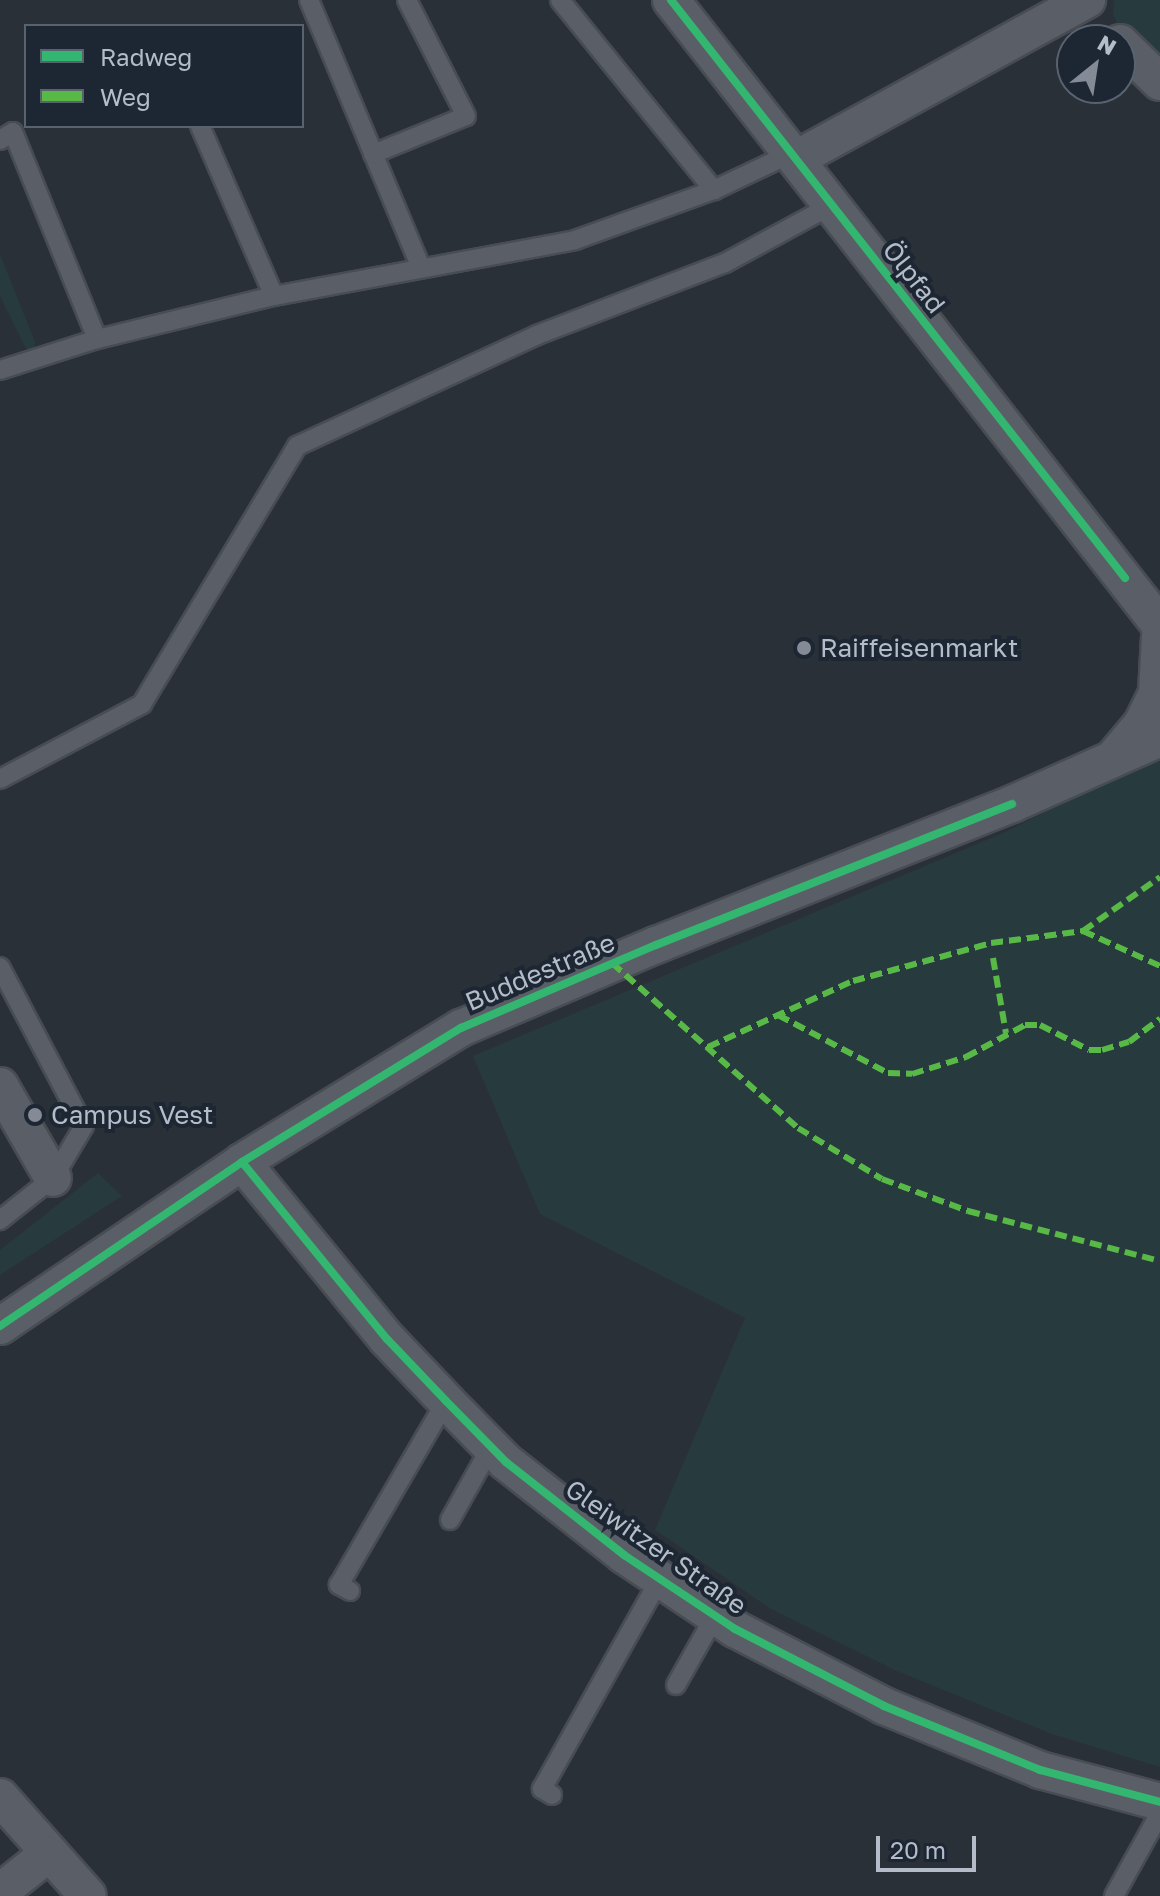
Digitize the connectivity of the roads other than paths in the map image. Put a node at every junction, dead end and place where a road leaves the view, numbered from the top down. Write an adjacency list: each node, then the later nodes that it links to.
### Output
1 (309, 0): 11 (lane)
2 (407, 0): 11 (lane)
3 (560, 0): 13 (lane)
4 (671, 0): 12 (street, Ölpfad)
5 (1085, 2): 6 (street); 12 (street)
6 (1103, 24)
7 (1136, 59): 8 (street)
8 (1160, 82)
9 (201, 128): 16 (lane)
10 (0, 140): 17 (lane)
11 (373, 154): 15 (lane)
12 (794, 156): 13 (lane); 14 (street, Ölpfad)
13 (714, 190): 15 (lane)
14 (832, 205): 19 (street, Ölpfad); 23 (lane)
15 (421, 268): 16 (lane)
16 (274, 296): 17 (lane)
17 (97, 339): 18 (lane)
18 (0, 370)
19 (1160, 625)
20 (1160, 636): 22 (street, Buddestraße)
21 (1160, 738): 22 (street, Buddestraße)
22 (1114, 757): 26 (street, Buddestraße)
23 (0, 779)
24 (0, 967): 27 (lane)
25 (0, 1086): 27 (street)
26 (242, 1162): 29 (street, Buddestraße); 30 (street, Gleiwitzer Straße)
27 (53, 1178): 28 (lane)
28 (0, 1220)
29 (0, 1326)
30 (446, 1401): 31 (street, Gleiwitzer Straße); 34 (lane)
31 (491, 1447): 32 (lane); 33 (street, Gleiwitzer Straße)
32 (450, 1520)
33 (660, 1579): 35 (street, Gleiwitzer Straße); 37 (lane)
34 (350, 1591)
35 (715, 1616): 36 (lane); 39 (street, Gleiwitzer Straße)
36 (676, 1685)
37 (552, 1795)
38 (0, 1797): 41 (street)
39 (1160, 1802)
40 (1160, 1813): 44 (lane)
41 (48, 1854): 42 (street); 43 (street)
42 (0, 1892)
43 (88, 1896)
44 (1114, 1896)

